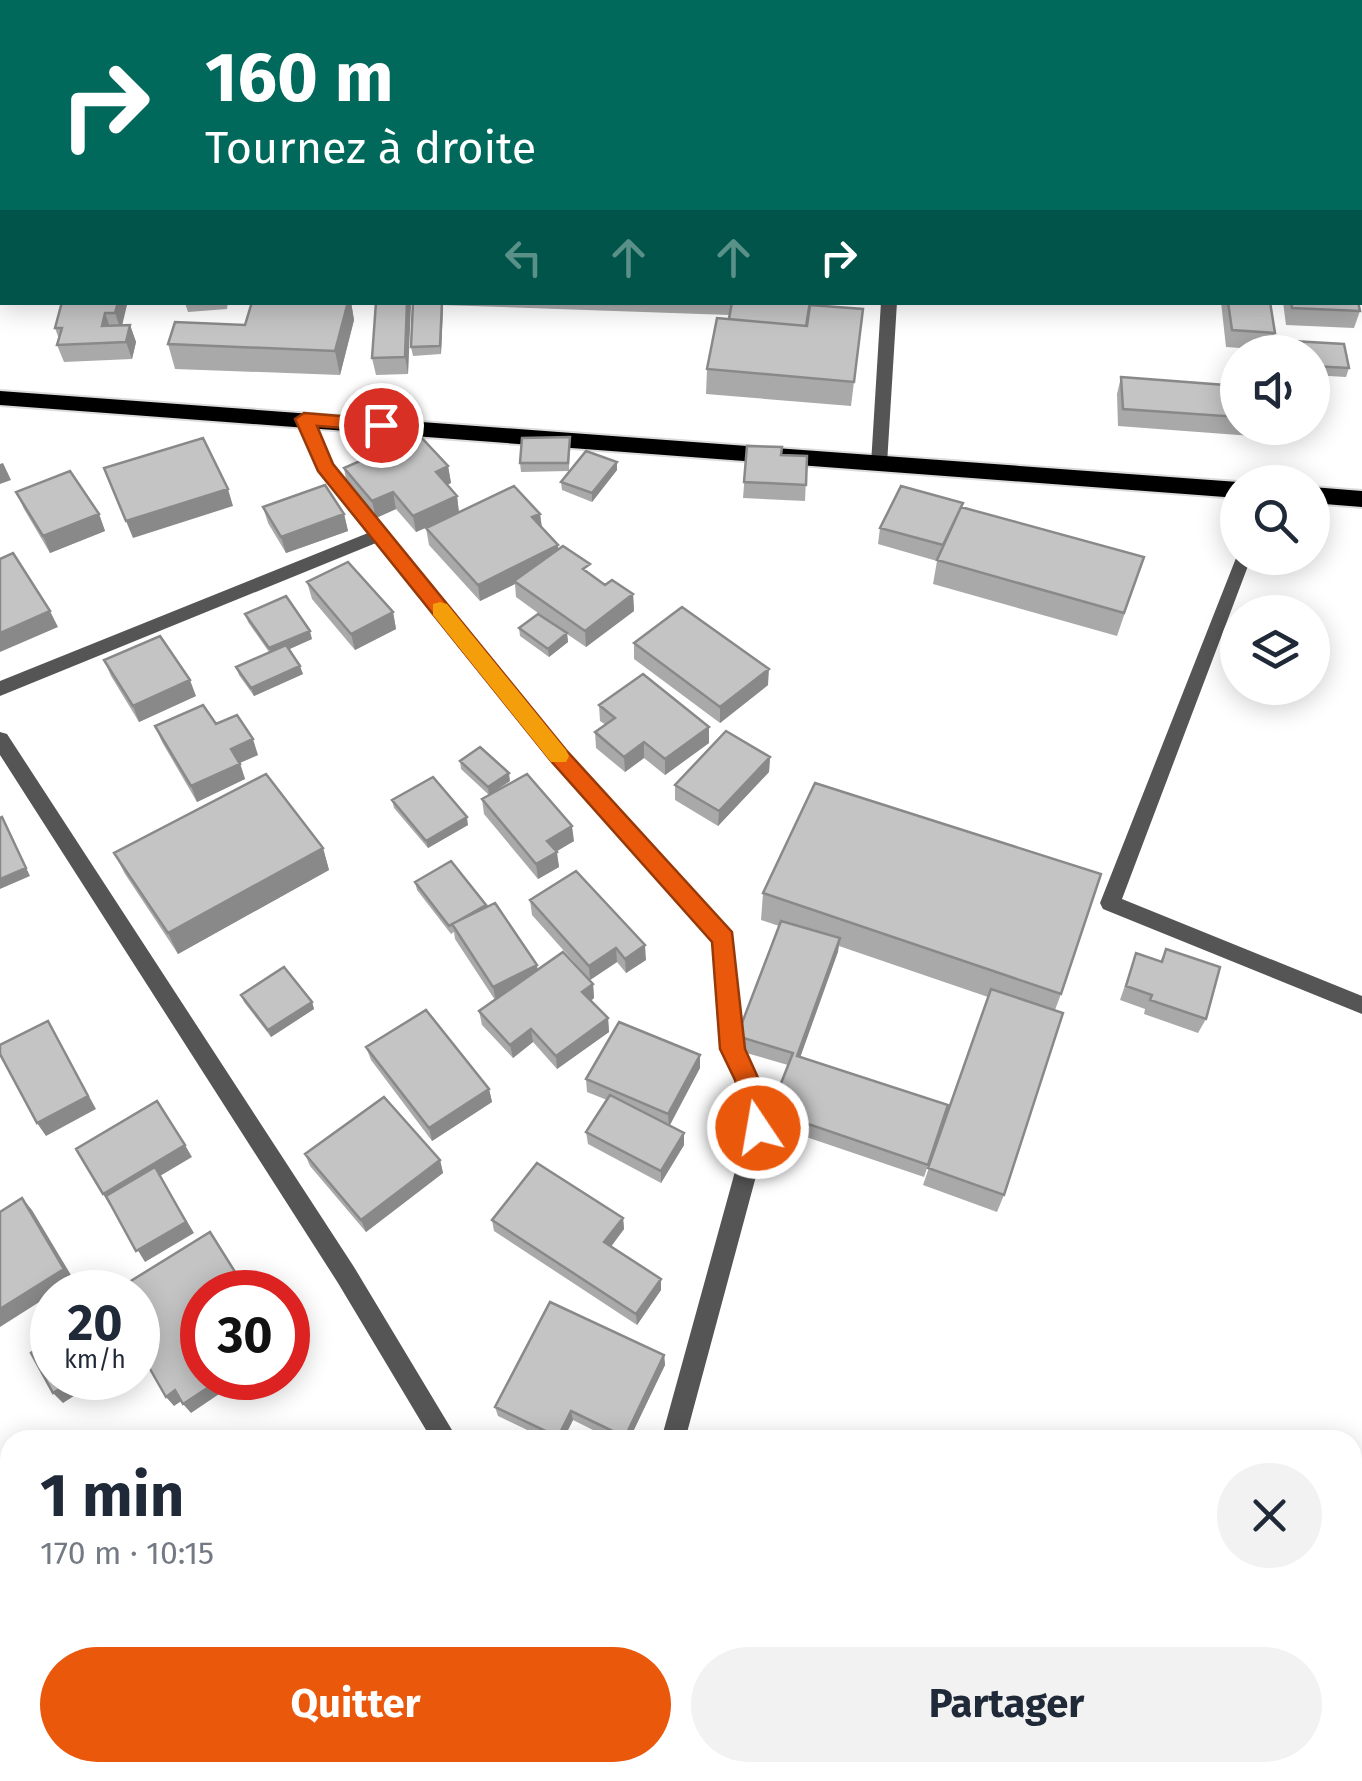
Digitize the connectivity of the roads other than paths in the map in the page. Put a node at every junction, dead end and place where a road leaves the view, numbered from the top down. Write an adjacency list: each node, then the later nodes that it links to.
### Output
1 (889, 305): 4 (street)
2 (0, 398): 3 (highway)
3 (304, 419): 4 (highway); 8 (street)
4 (880, 464): 5 (highway)
5 (1220, 489)
6 (1330, 496): 7 (highway)
7 (1362, 499)
8 (380, 535): 10 (street); 14 (street)
9 (1235, 575): 12 (street)
10 (0, 688)
11 (0, 739): 13 (street)
12 (1362, 1005)
13 (440, 1430)
14 (676, 1430)

